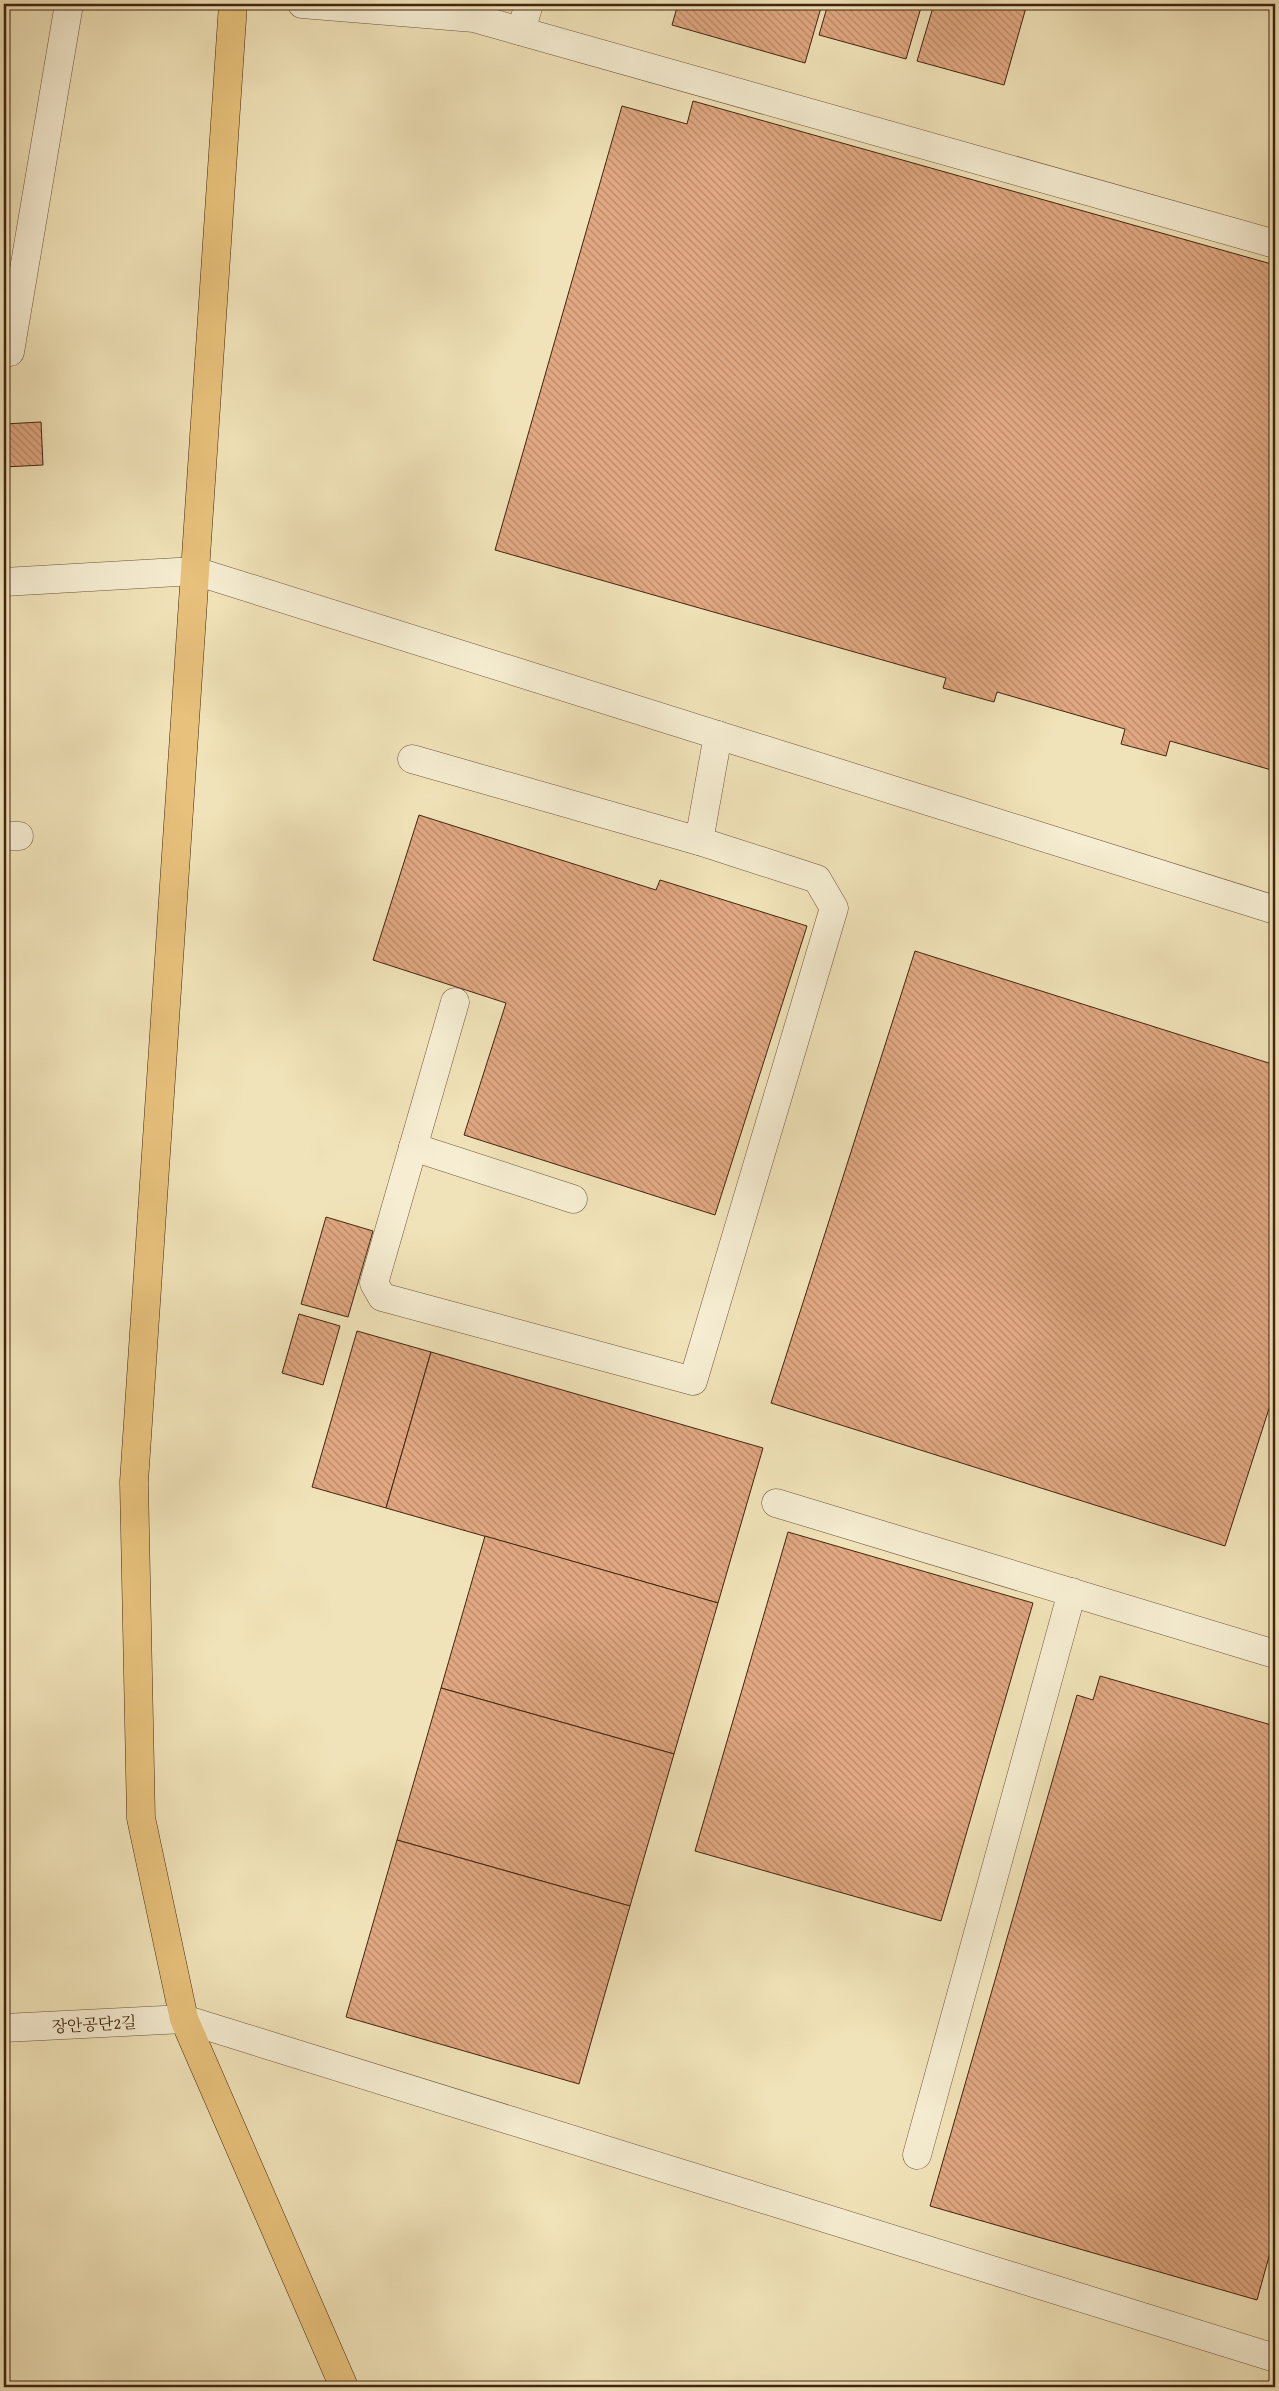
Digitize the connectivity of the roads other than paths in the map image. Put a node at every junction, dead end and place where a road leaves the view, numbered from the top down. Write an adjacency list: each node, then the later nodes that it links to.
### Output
1 (69, 4): 7 (street)
2 (233, 4): 8 (main road)
3 (302, 4): 5 (street)
4 (529, 4): 5 (street)
5 (521, 31): 6 (street)
6 (1275, 244)
7 (4, 353)
8 (195, 571): 9 (street); 10 (street); 20 (main road)
9 (4, 582)
10 (718, 735): 12 (street); 13 (street)
11 (412, 759): 12 (street)
12 (699, 841): 15 (street)
13 (1275, 910)
14 (455, 1002): 15 (street)
15 (413, 1147): 16 (street)
16 (573, 1199)
17 (776, 1503): 18 (street)
18 (1072, 1592): 19 (street); 22 (street)
19 (1275, 1654)
20 (184, 2019): 21 (street, 장안공단2길); 23 (street); 24 (main road)
21 (4, 2028)
22 (917, 2156)
23 (1275, 2358)
24 (344, 2387)

